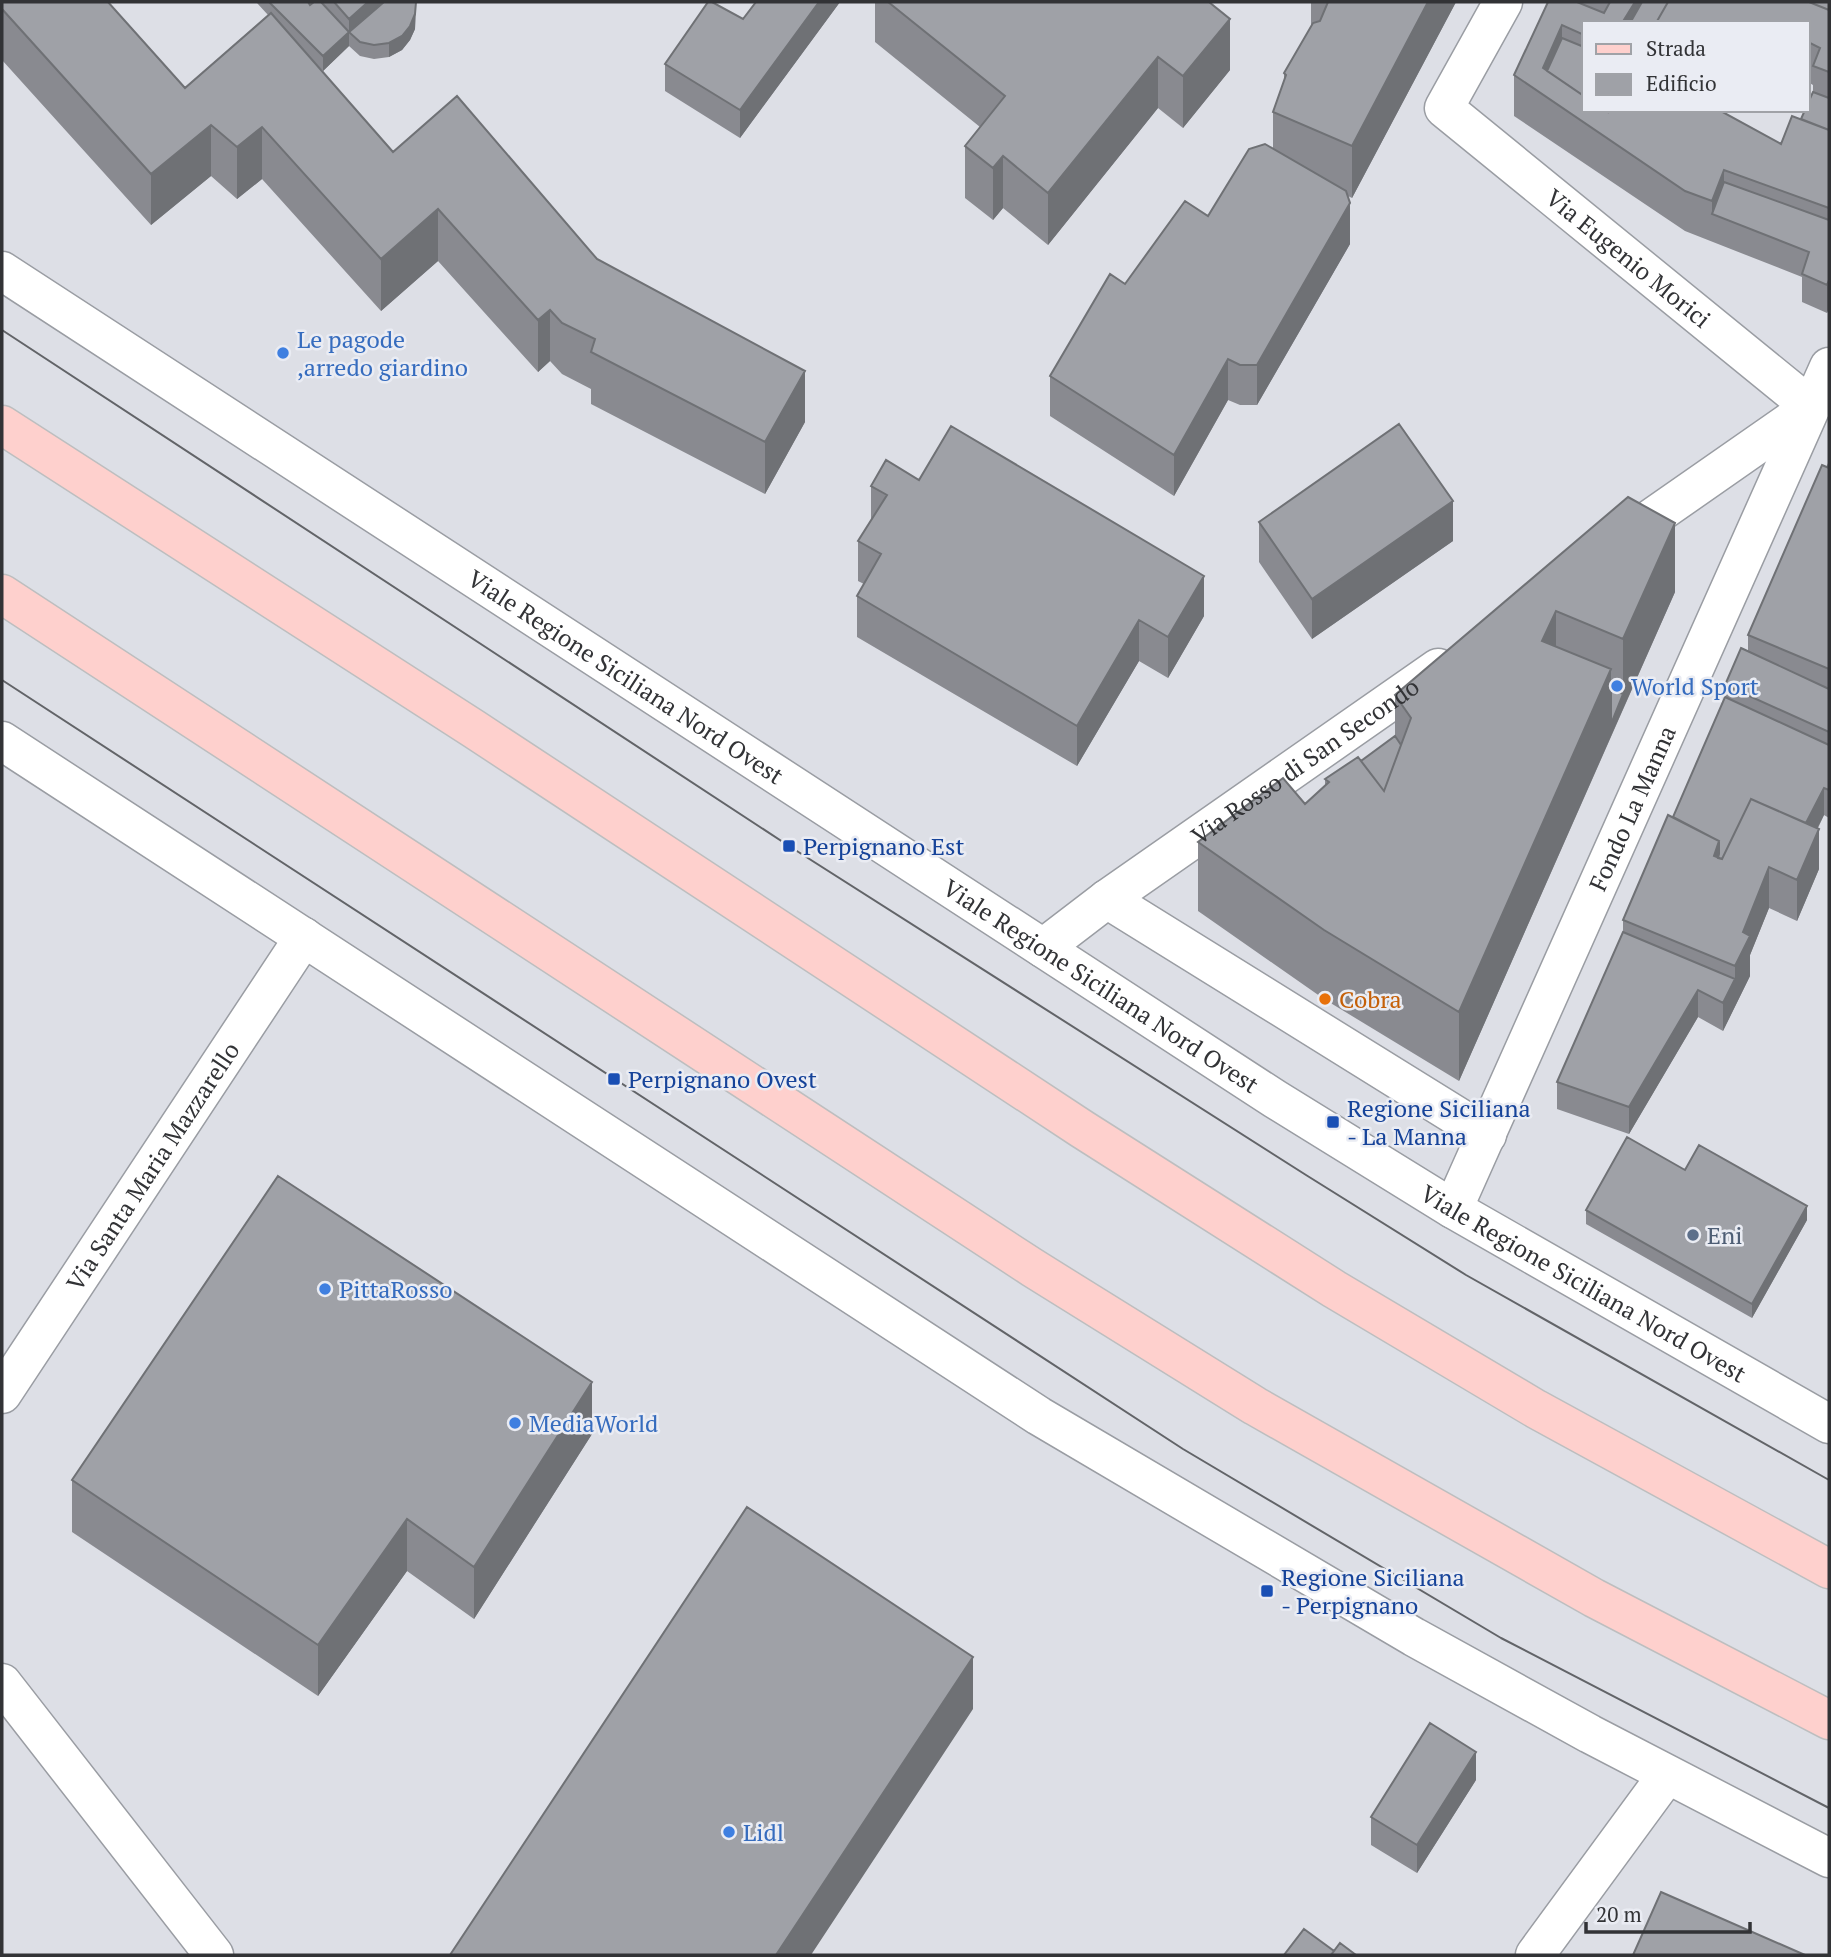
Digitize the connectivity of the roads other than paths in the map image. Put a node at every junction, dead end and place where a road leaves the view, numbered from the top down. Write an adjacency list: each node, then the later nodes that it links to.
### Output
1 (1503, 2): 4 (street, Via Eugenio Morici)
2 (2, 271): 12 (street, Viale Regione Siciliana Nord Ovest)
3 (1829, 367): 4 (street, Fondo La Manna)
4 (1811, 407): 6 (street); 13 (street, Fondo La Manna)
5 (2, 425): 17 (main road)
6 (1584, 566)
7 (2, 594): 19 (main road)
8 (1470, 645): 10 (street, Via Rosso di San Secondo)
9 (2, 741): 11 (street)
10 (1107, 899): 12 (street, Via Rosso di San Secondo); 13 (street)
11 (304, 937): 15 (street, Via Santa Maria Mazzarello); 20 (street)
12 (1043, 948): 14 (street, Viale Regione Siciliana Nord Ovest)
13 (1487, 1135): 14 (street, Fondo La Manna)
14 (1453, 1209): 16 (street, Viale Regione Siciliana Nord Ovest)
15 (2, 1394)
16 (1829, 1424)
17 (1829, 1569)
18 (2, 1683): 22 (street)
19 (1829, 1720)
20 (1667, 1775): 21 (street); 23 (street)
21 (1829, 1858)
22 (214, 1955)
23 (1535, 1955)

